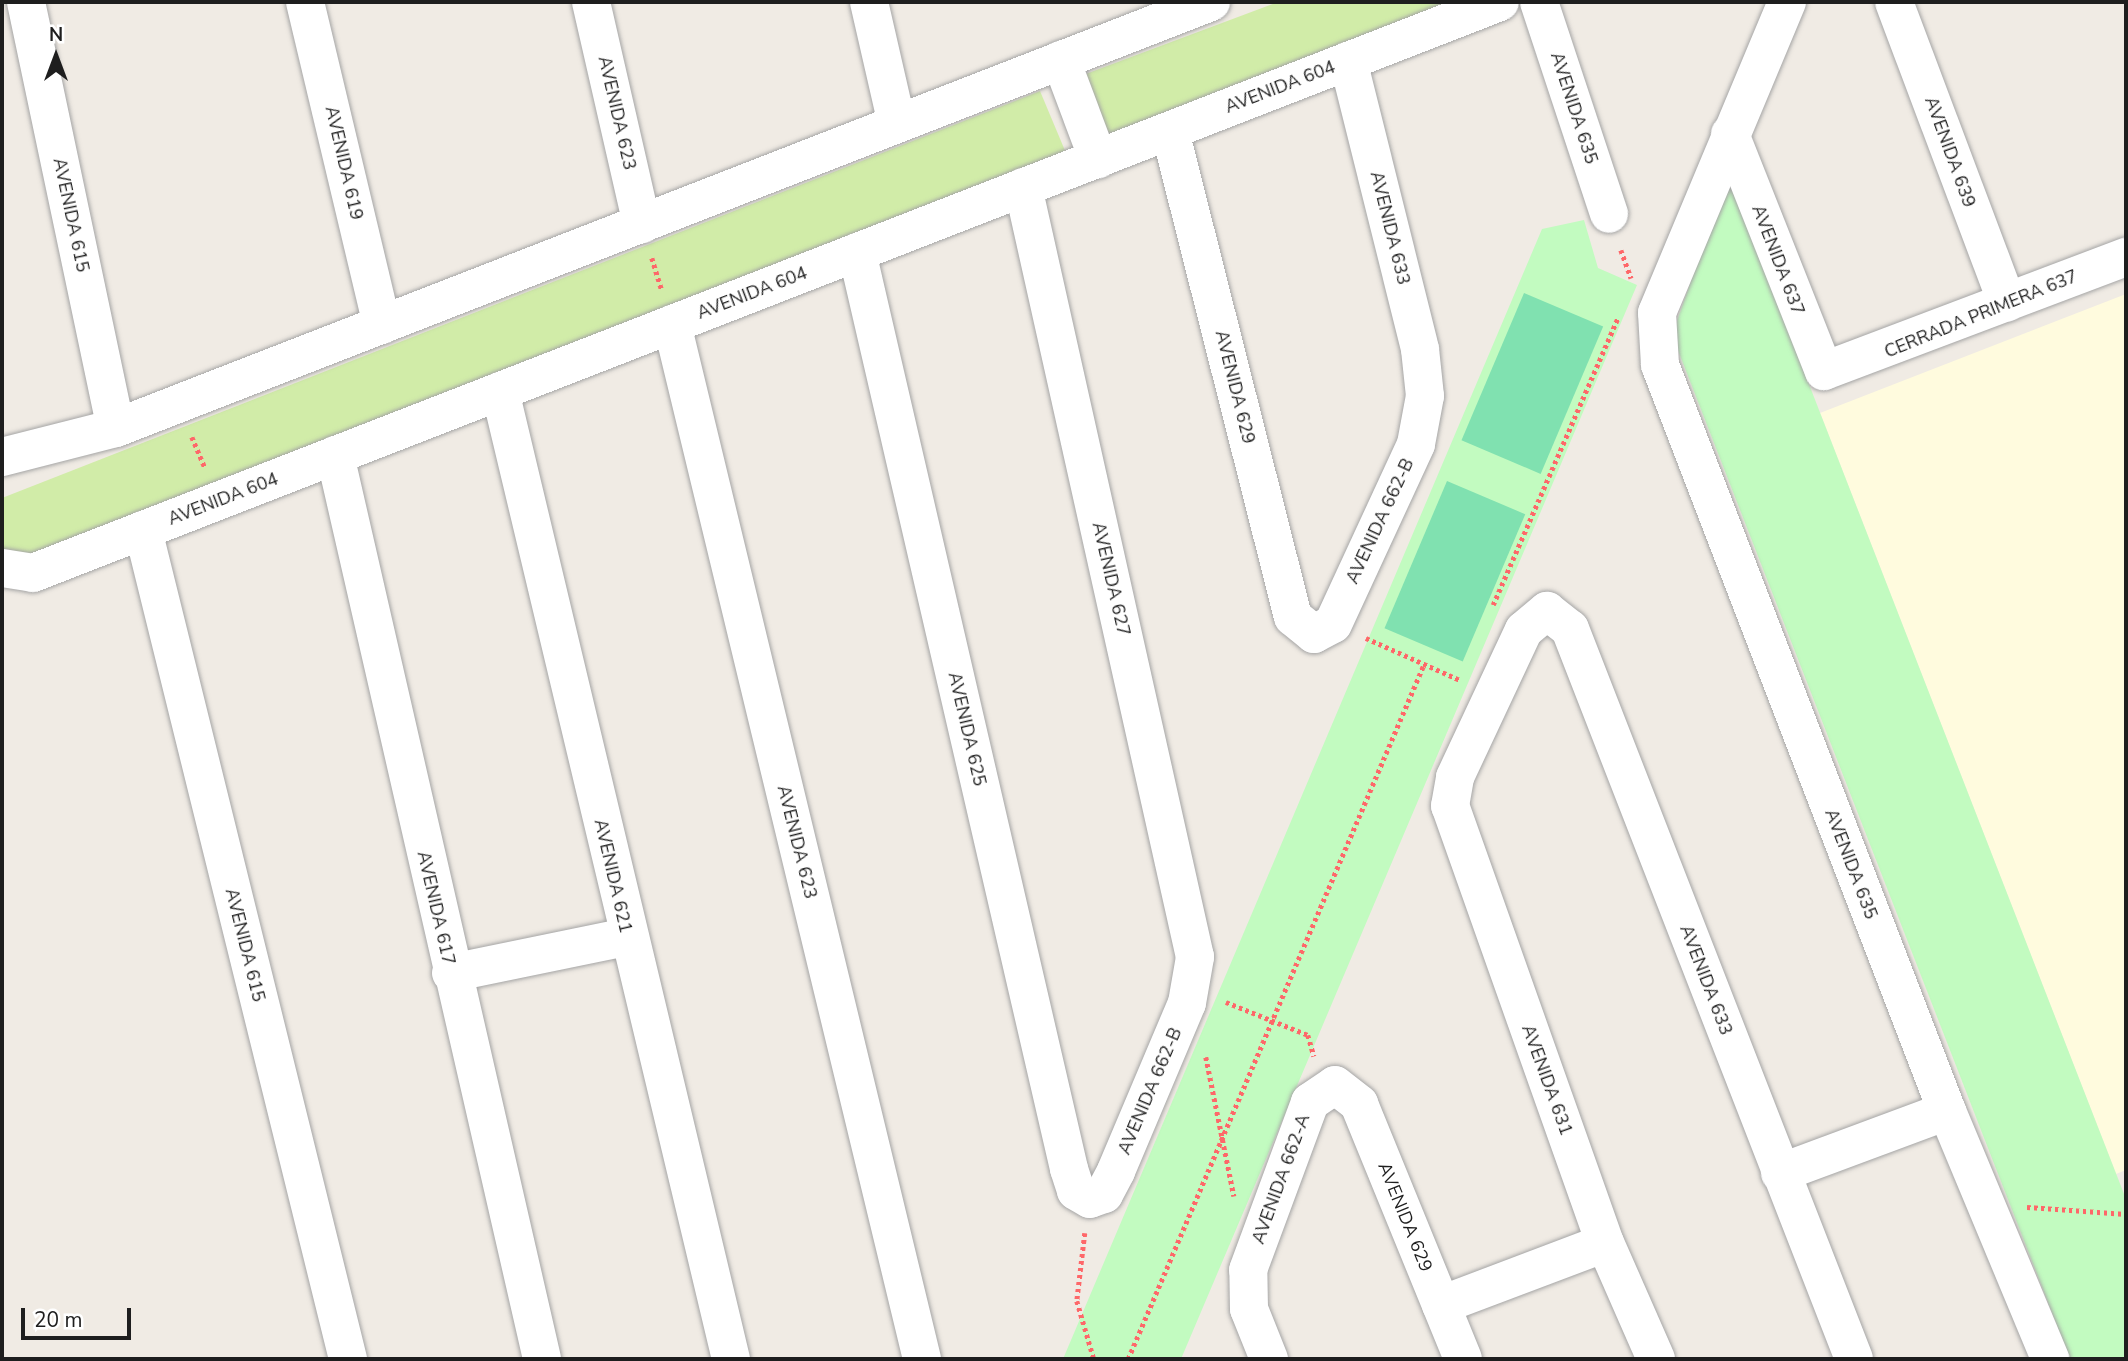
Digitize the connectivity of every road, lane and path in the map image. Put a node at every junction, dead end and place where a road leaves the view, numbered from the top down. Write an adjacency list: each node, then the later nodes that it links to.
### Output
1 (26, 2): 30 (street, AVENIDA 615)
2 (305, 2): 25 (street, AVENIDA 619)
3 (591, 2): 19 (street, AVENIDA 623)
4 (869, 2): 13 (street)
5 (1211, 2): 10 (street)
6 (1500, 2): 12 (street, AVENIDA 604)
7 (1539, 2): 18 (street, AVENIDA 635)
8 (1787, 2): 15 (street)
9 (1894, 2): 22 (street, AVENIDA 639)
10 (1159, 11): 11 (street)
11 (1061, 60): 13 (street); 16 (street)
12 (1348, 61): 14 (street, AVENIDA 604); 28 (street, AVENIDA 633)
13 (897, 124): 19 (street)
14 (1170, 131): 16 (street, AVENIDA 604); 39 (street, AVENIDA 629)
15 (1730, 134): 26 (street, AVENIDA 637); 48 (street, AVENIDA 635)
16 (1098, 159): 17 (street, AVENIDA 604)
17 (1023, 187): 20 (street, AVENIDA 604); 44 (street, AVENIDA 627)
18 (1609, 214)
19 (642, 224): 24 (path); 25 (street)
20 (857, 252): 24 (street, AVENIDA 604); 51 (street, AVENIDA 625)
21 (2126, 257): 22 (street, CERRADA PRIMERA 637)
22 (2007, 302): 26 (street, CERRADA PRIMERA 637)
23 (1622, 310): 38 (path)
24 (672, 324): 27 (street, AVENIDA 604); 60 (street, AVENIDA 623)
25 (382, 325): 29 (street)
26 (1837, 371)
27 (500, 391): 31 (street, AVENIDA 604); 42 (street, AVENIDA 621)
28 (1425, 396): 39 (street, AVENIDA 662-B)
29 (179, 404): 30 (street); 33 (path)
30 (116, 428): 32 (street)
31 (335, 455): 33 (street, AVENIDA 604); 43 (street, AVENIDA 617)
32 (2, 457)
33 (218, 502): 34 (street, AVENIDA 604)
34 (143, 530): 35 (street, AVENIDA 604); 57 (street, AVENIDA 615)
35 (18, 570): 36 (street, AVENIDA 604)
36 (2, 596)
37 (1548, 611): 50 (street, AVENIDA 633); 55 (street, AVENIDA 631)
38 (1489, 616)
39 (1323, 629): 40 (path)
40 (1424, 664): 41 (path); 45 (path)
41 (1466, 667)
42 (627, 937): 43 (street); 59 (street, AVENIDA 621)
43 (451, 973): 58 (street, AVENIDA 617)
44 (1193, 980): 45 (path); 51 (street, AVENIDA 662-B)
45 (1273, 1021): 47 (path); 49 (path)
46 (1205, 1052): 49 (path)
47 (1329, 1087): 56 (street, AVENIDA 629); 63 (street, AVENIDA 662-A)
48 (1947, 1111): 50 (street); 52 (street, AVENIDA 635)
49 (1223, 1141): 53 (path); 62 (path)
50 (1780, 1173): 66 (street, AVENIDA 633)
51 (1090, 1199): 61 (path)
52 (1988, 1203): 54 (path); 67 (street, AVENIDA 635)
53 (1236, 1205)
54 (2126, 1214)
55 (1605, 1243): 56 (street); 65 (street, AVENIDA 631)
56 (1441, 1305): 64 (street, AVENIDA 629)
57 (348, 1359)
58 (542, 1359)
59 (731, 1359)
60 (922, 1359)
61 (1094, 1359)
62 (1128, 1359)
63 (1269, 1359)
64 (1463, 1359)
65 (1656, 1359)
66 (1854, 1359)
67 (2050, 1359)

